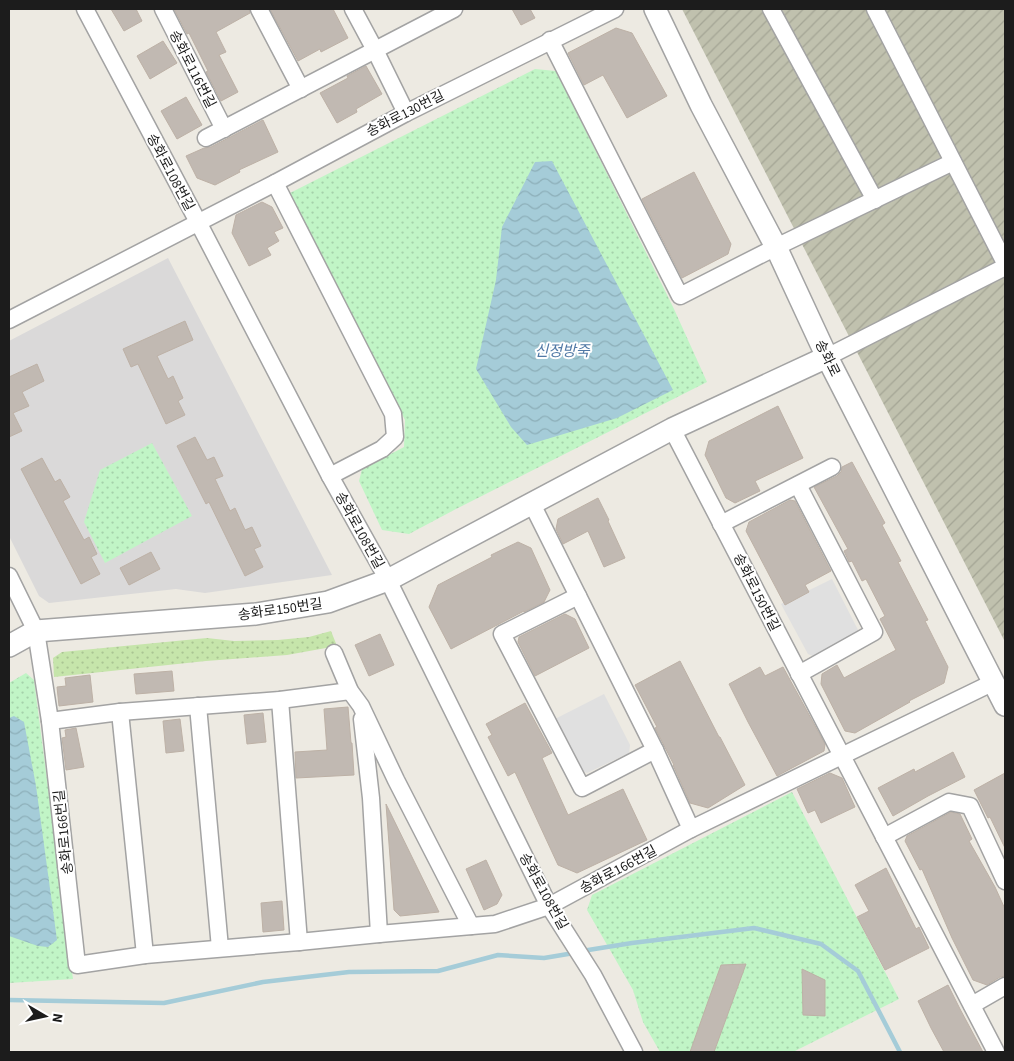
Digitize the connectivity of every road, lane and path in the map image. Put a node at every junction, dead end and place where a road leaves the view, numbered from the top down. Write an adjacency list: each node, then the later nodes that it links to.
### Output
1 (85, 9): 19 (street, 송화로108번길)
2 (163, 9): 14 (street, 송화로116번길)
3 (259, 9): 12 (street)
4 (353, 9): 11 (street)
5 (454, 9): 11 (street)
6 (615, 9): 10 (street, 송화로130번길)
7 (655, 9): 20 (street, 송화로)
8 (771, 9): 18 (street)
9 (875, 9): 16 (street)
10 (550, 40): 13 (street, 송화로130번길); 20 (street)
11 (375, 50): 12 (street); 13 (street)
12 (300, 89): 14 (street)
13 (406, 113): 17 (street, 송화로130번길)
14 (224, 129): 15 (street)
15 (206, 138)
16 (954, 162): 18 (street); 21 (street)
17 (275, 183): 19 (street, 송화로130번길); 27 (street)
18 (875, 200): 20 (street)
19 (198, 222): 23 (street, 송화로130번길); 27 (street, 송화로108번길)
20 (776, 247): 24 (street, 송화로)
21 (1005, 263)
22 (1005, 267): 24 (street)
23 (9, 320)
24 (827, 357): 25 (street, 송화로150번길); 38 (street, 송화로)
25 (672, 429): 29 (street, 송화로150번길); 30 (street, 송화로150번길)
26 (832, 467): 28 (street)
27 (330, 476): 32 (street, 송화로108번길)
28 (798, 485): 30 (street); 37 (street)
29 (532, 504): 32 (street, 송화로150번길); 33 (street)
30 (721, 524): 37 (street, 송화로150번길)
31 (9, 576): 34 (street, 송화로166번길)
32 (388, 580): 34 (street, 송화로150번길); 53 (street, 송화로108번길)
33 (578, 596): 46 (street); 46 (street)
34 (36, 631): 35 (street, 송화로150번길); 45 (street, 송화로166번길)
35 (9, 646)
36 (334, 653): 39 (street)
37 (799, 674): 47 (street, 송화로150번길)
38 (994, 682): 41 (street, 송화로); 47 (street, 송화로166번길)
39 (350, 691): 40 (street); 43 (street)
40 (280, 700): 42 (street); 56 (street)
41 (1005, 705)
42 (198, 706): 44 (street); 57 (street)
43 (361, 706): 48 (street); 49 (street)
44 (120, 712): 45 (street); 58 (street)
45 (50, 721): 58 (street, 송화로166번길)
46 (655, 750): 50 (street)
47 (842, 756): 50 (street, 송화로166번길); 51 (street)
48 (396, 780): 49 (street); 54 (street)
49 (371, 798): 55 (street)
50 (691, 829): 53 (street, 송화로166번길)
51 (884, 837): 52 (street); 60 (street)
52 (1005, 881)
53 (549, 906): 54 (street, 송화로166번길); 61 (street, 송화로108번길)
54 (471, 926): 55 (street, 송화로166번길)
55 (379, 934): 56 (street, 송화로166번길)
56 (299, 942): 57 (street, 송화로166번길)
57 (220, 948): 58 (street, 송화로166번길)
58 (145, 955)
59 (1005, 986): 60 (street)
60 (972, 1004): 62 (street)
61 (634, 1052)
62 (996, 1052)

